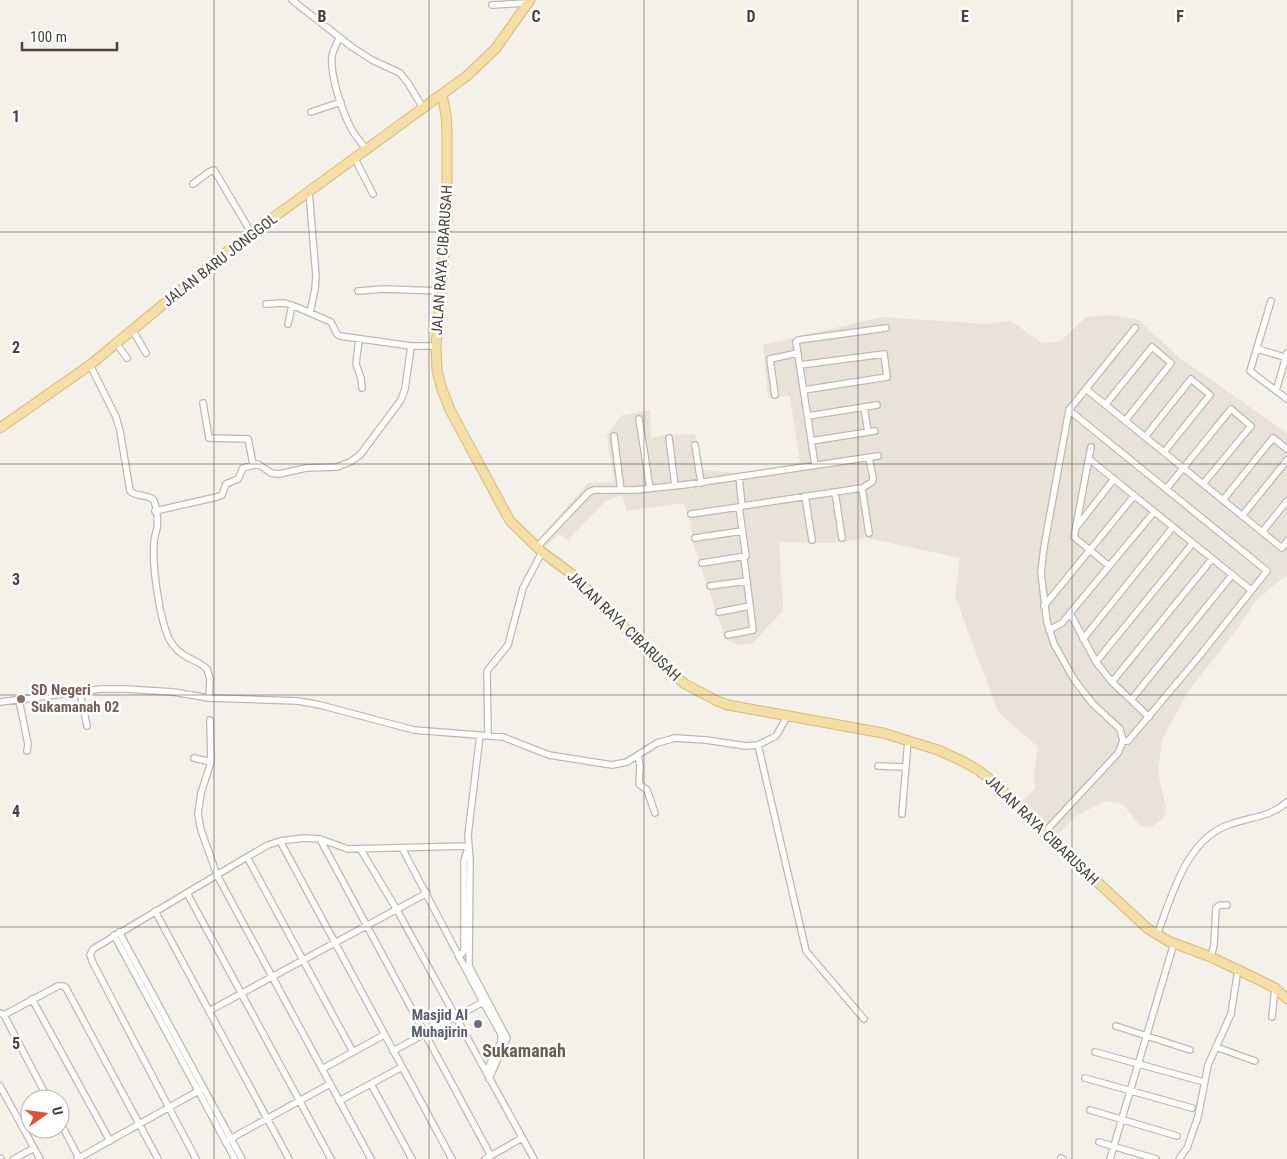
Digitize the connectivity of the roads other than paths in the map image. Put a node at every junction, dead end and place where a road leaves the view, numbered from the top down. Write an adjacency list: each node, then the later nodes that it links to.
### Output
1 (292, 0): 4 (street)
2 (529, 1): 3 (street); 5 (main road, JALAN BARU JONGGOL)
3 (492, 5)
4 (340, 38): 6 (street); 7 (street)
5 (442, 94): 7 (main road, JALAN BARU JONGGOL); 16 (main road, JALAN RAYA CIBARUSAH)
6 (340, 102): 8 (street); 9 (street)
7 (423, 108): 9 (main road, JALAN BARU JONGGOL)
8 (310, 112)
9 (367, 150): 10 (main road, JALAN BARU JONGGOL)
10 (355, 158): 12 (main road, JALAN BARU JONGGOL); 13 (street)
11 (193, 184): 14 (street)
12 (309, 191): 14 (main road, JALAN BARU JONGGOL); 20 (street)
13 (373, 194)
14 (252, 234): 24 (main road, JALAN BARU JONGGOL)
15 (358, 290): 16 (street)
16 (442, 291): 28 (main road, JALAN RAYA CIBARUSAH)
17 (1272, 301): 29 (street)
18 (266, 304): 19 (street)
19 (292, 306): 20 (street); 21 (street)
20 (310, 313): 25 (street)
21 (288, 324)
22 (886, 328): 31 (street)
23 (1134, 328): 37 (street)
24 (132, 329): 26 (main road, JALAN BARU JONGGOL); 30 (street)
25 (359, 339): 27 (street); 36 (street)
26 (116, 343): 33 (street); 34 (main road, JALAN BARU JONGGOL)
27 (411, 346): 28 (street); 63 (street)
28 (436, 346): 95 (main road, JALAN RAYA CIBARUSAH)
29 (1258, 348): 32 (street); 39 (street)
30 (146, 353)
31 (798, 353): 35 (street); 40 (street)
32 (1287, 356): 39 (street)
33 (127, 358)
34 (90, 365): 50 (main road, JALAN BARU JONGGOL); 81 (street)
35 (800, 366): 38 (street); 38 (street)
36 (362, 388)
37 (1086, 389): 44 (street); 46 (street)
38 (804, 390): 47 (street)
39 (1276, 391): 41 (street)
40 (775, 395)
41 (1287, 399)
42 (203, 403): 63 (street)
43 (877, 405): 45 (street)
44 (1106, 405): 49 (street); 49 (street)
45 (864, 407): 47 (street); 54 (street)
46 (1069, 410): 73 (street); 106 (street)
47 (808, 416): 54 (street)
48 (639, 419): 71 (street)
49 (1125, 421): 52 (street)
50 (0, 428)
51 (614, 436): 74 (street)
52 (1145, 436): 58 (street); 58 (street)
53 (669, 438): 70 (street)
54 (812, 441): 64 (street)
55 (695, 445): 68 (street)
56 (1091, 447): 61 (street)
57 (1287, 449): 78 (street)
58 (1164, 452): 65 (street)
59 (878, 456): 60 (street)
60 (869, 458): 64 (street); 72 (street)
61 (1089, 459): 67 (street); 85 (street)
62 (1287, 460): 84 (street)
63 (253, 464): 81 (street)
64 (815, 466): 66 (street)
65 (1184, 468): 69 (street); 69 (street); 73 (street)
66 (739, 477): 68 (street); 80 (street)
67 (1114, 480): 77 (street); 85 (street)
68 (700, 483): 70 (street)
69 (1204, 484): 78 (street)
70 (675, 486): 71 (street)
71 (650, 488): 74 (street)
72 (862, 488): 75 (street); 89 (street)
73 (1167, 488): 104 (street)
74 (621, 490): 95 (street)
75 (835, 492): 76 (street); 91 (street)
76 (805, 496): 80 (street); 92 (street)
77 (1134, 496): 82 (street); 96 (street)
78 (1223, 500): 84 (street)
79 (1287, 501): 88 (street)
80 (740, 506): 83 (street); 87 (street)
81 (155, 511): 115 (street)
82 (1154, 512): 86 (street); 100 (street)
83 (691, 514)
84 (1242, 516): 88 (street)
85 (1076, 527): 96 (street)
86 (1173, 527): 94 (street); 111 (street)
87 (742, 531): 90 (street); 97 (street)
88 (1262, 532): 93 (street)
89 (869, 533)
90 (695, 538)
91 (842, 538)
92 (812, 540)
93 (1287, 541)
94 (1193, 543): 98 (street); 112 (street)
95 (540, 549): 119 (main road, JALAN RAYA CIBARUSAH); 124 (street)
96 (1089, 550): 100 (street); 106 (street)
97 (746, 556): 99 (street); 102 (street)
98 (1212, 559): 101 (street); 113 (street)
99 (702, 563)
100 (1109, 566): 108 (street)
101 (1232, 575): 104 (street); 117 (street)
102 (747, 581): 103 (street); 105 (street)
103 (710, 586)
104 (1252, 590): 120 (street)
105 (750, 606): 107 (street); 110 (street)
106 (1044, 606): 109 (street)
107 (719, 612)
108 (1070, 613): 109 (street); 111 (street)
109 (1048, 630): 126 (street)
110 (728, 635)
111 (1083, 639): 112 (street)
112 (1096, 662): 113 (street)
113 (1112, 682): 117 (street)
114 (80, 692): 115 (street); 116 (street); 122 (street)
115 (209, 698): 123 (street)
116 (19, 700): 118 (street); 128 (street)
117 (1131, 700): 120 (street)
118 (0, 702)
119 (788, 715): 125 (main road, JALAN RAYA CIBARUSAH); 127 (street)
120 (1149, 716): 126 (street)
121 (210, 720): 131 (street)
122 (87, 726)
123 (480, 735): 124 (street); 140 (street)
124 (488, 736): 129 (street)
125 (908, 740): 133 (street); 137 (main road, JALAN RAYA CIBARUSAH)
126 (1123, 741): 137 (street)
127 (758, 745): 129 (street); 168 (street)
128 (27, 750)
129 (638, 755): 135 (street)
130 (194, 758): 131 (street)
131 (212, 762): 144 (street)
132 (878, 766): 133 (street)
133 (906, 767): 136 (street)
134 (1287, 802): 152 (street)
135 (655, 813)
136 (902, 814)
137 (1044, 833): 152 (main road, JALAN RAYA CIBARUSAH)
138 (320, 839): 139 (street); 142 (street); 150 (street)
139 (280, 841): 143 (street); 153 (street)
140 (468, 846): 141 (street); 155 (street); 184 (street)
141 (402, 848): 142 (street); 146 (street)
142 (361, 850): 148 (street)
143 (247, 857): 144 (street); 157 (street)
144 (217, 875): 145 (street); 159 (street)
145 (187, 893): 149 (street); 160 (street)
146 (427, 893): 148 (street); 155 (street)
147 (1227, 905): 156 (street)
148 (397, 910): 150 (street); 166 (street)
149 (155, 912): 151 (street); 164 (street)
150 (366, 926): 153 (street); 170 (street)
151 (117, 934): 190 (street); 194 (street)
152 (1157, 935): 154 (main road, JALAN RAYA CIBARUSAH)
153 (334, 943): 157 (street); 171 (street)
154 (1174, 943): 156 (main road, JALAN RAYA CIBARUSAH); 172 (street)
155 (459, 957): 163 (street)
156 (1211, 957): 158 (main road, JALAN RAYA CIBARUSAH)
157 (303, 960): 159 (street); 176 (street)
158 (1238, 970): 161 (main road, JALAN RAYA CIBARUSAH); 173 (street)
159 (272, 977): 160 (street); 181 (street)
160 (242, 993): 164 (street); 192 (street)
161 (1283, 994): 167 (street)
162 (32, 999): 165 (street); 199 (street); 204 (street)
163 (483, 1002): 166 (street); 182 (street)
164 (209, 1011): 197 (street)
165 (2, 1014): 189 (street)
166 (456, 1016): 170 (street); 182 (street)
167 (1272, 1017)
168 (864, 1019)
169 (1116, 1026): 172 (street)
170 (424, 1034): 175 (street); 208 (street)
171 (384, 1035): 175 (street); 176 (street)
172 (1147, 1036): 174 (street); 179 (street)
173 (1216, 1047): 178 (street); 185 (street)
174 (1190, 1050)
175 (393, 1051): 180 (street)
176 (353, 1052): 181 (street)
177 (1095, 1052): 179 (street)
178 (1255, 1061)
179 (1139, 1064): 185 (street); 191 (street)
180 (402, 1067): 187 (street); 221 (street)
181 (322, 1069): 186 (street)
182 (486, 1072): 184 (street)
183 (1085, 1078): 191 (street)
184 (489, 1079): 201 (street)
185 (1204, 1082): 226 (street)
186 (330, 1084): 192 (street); 193 (street)
187 (371, 1084): 193 (street); 220 (street)
188 (0, 1086): 207 (street)
189 (43, 1089)
190 (201, 1090): 194 (street); 203 (street)
191 (1131, 1091): 195 (street); 198 (street)
192 (300, 1101): 197 (street); 218 (street)
193 (339, 1101): 219 (street)
194 (168, 1108): 199 (street); 214 (street)
195 (1192, 1108)
196 (1090, 1110): 198 (street)
197 (267, 1119): 203 (street); 217 (street)
198 (1122, 1119): 200 (street); 206 (street)
199 (139, 1124): 204 (street); 213 (street)
200 (1177, 1136)
201 (522, 1138): 208 (street); 223 (street)
202 (68, 1139): 210 (street)
203 (228, 1140): 215 (street); 216 (street)
204 (110, 1141): 210 (street)
205 (1099, 1142): 206 (street)
206 (1113, 1146): 209 (street); 224 (street)
207 (34, 1148): 211 (street); 212 (street)
208 (491, 1156): 222 (street)
209 (1141, 1157): 225 (street)
210 (78, 1158)
211 (14, 1159)
212 (40, 1159)
213 (158, 1159)
214 (196, 1159)
215 (235, 1159)
216 (242, 1159)
217 (289, 1159)
218 (331, 1159)
219 (371, 1159)
220 (412, 1159)
221 (452, 1159)
222 (485, 1159)
223 (534, 1159)
224 (1110, 1159)
225 (1156, 1159)
226 (1179, 1159)

